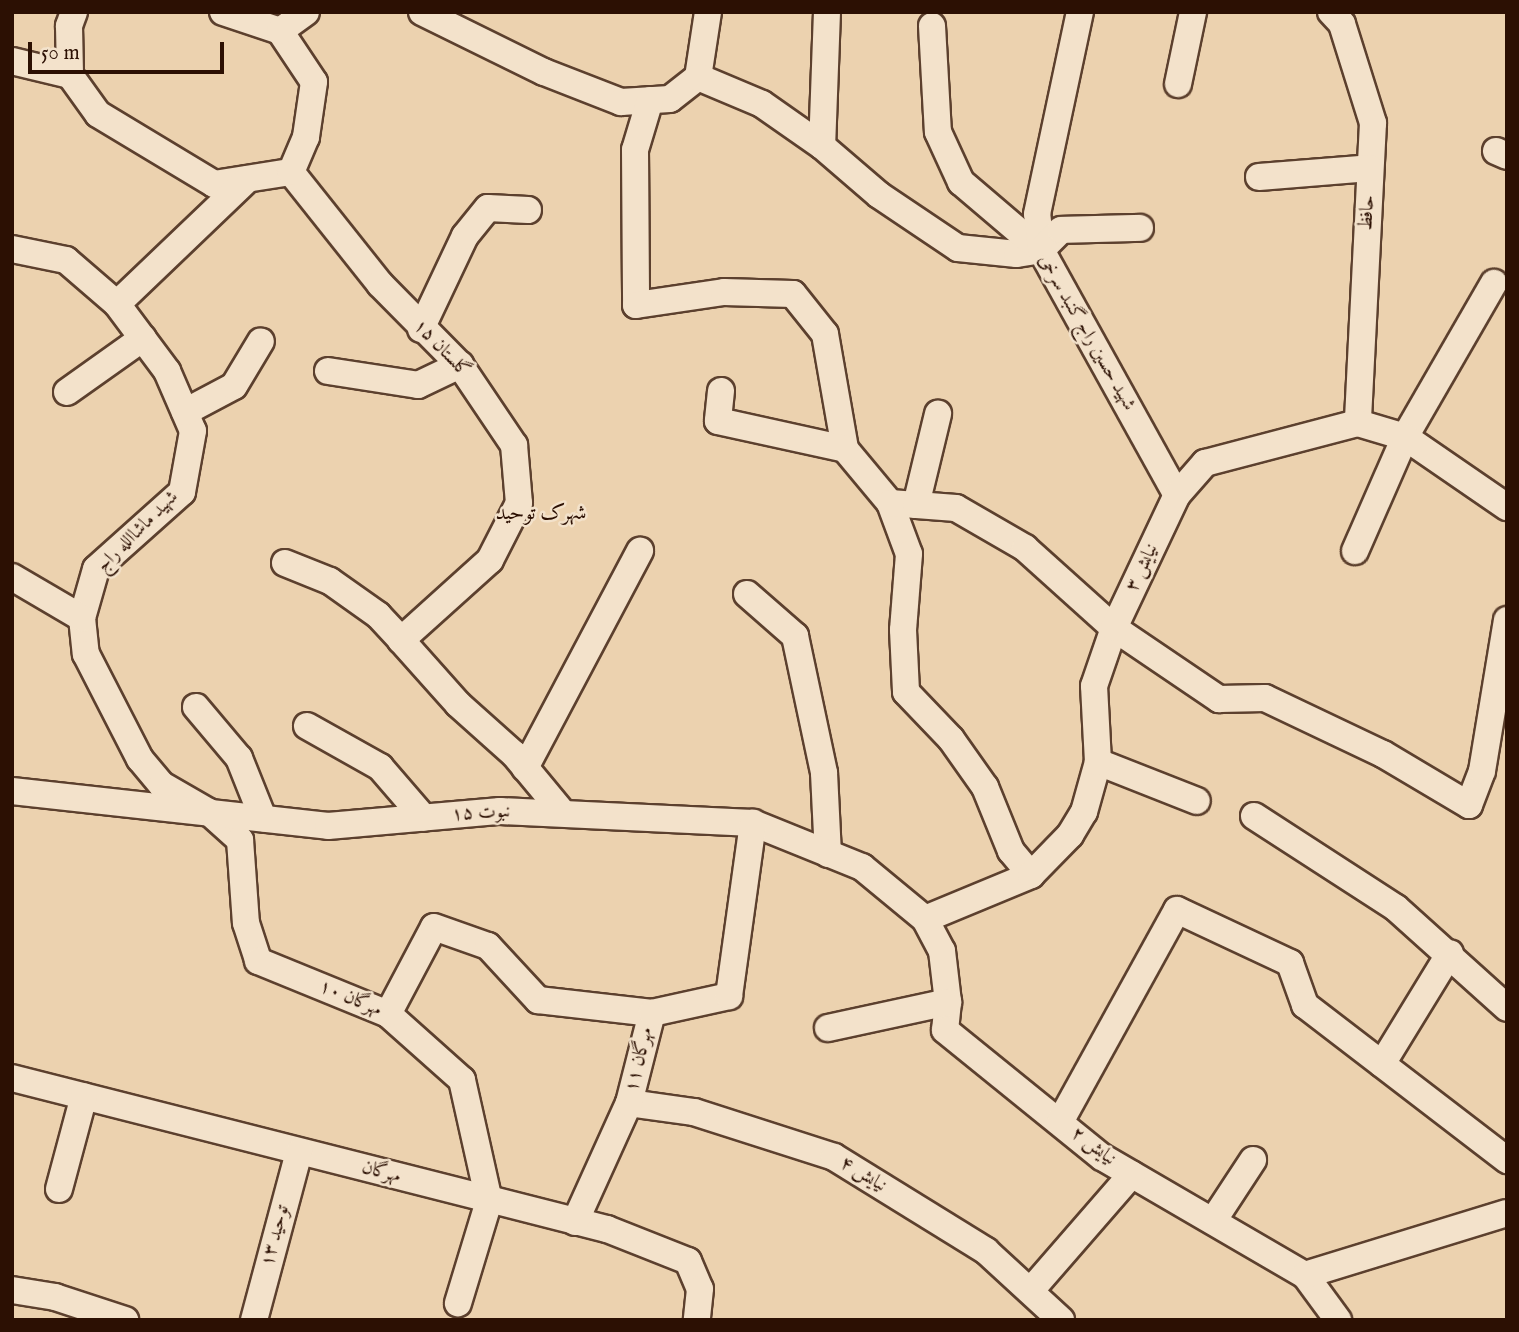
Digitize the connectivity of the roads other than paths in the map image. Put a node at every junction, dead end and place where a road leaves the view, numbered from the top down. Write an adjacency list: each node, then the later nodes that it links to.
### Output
1 (74, 12): 13 (street)
2 (223, 12): 10 (street)
3 (306, 12): 10 (street)
4 (422, 12): 16 (street)
5 (708, 12): 14 (street)
6 (827, 12): 17 (street)
7 (1080, 12): 24 (street)
8 (1192, 12): 15 (street)
9 (1331, 12): 18 (street, حافظ)
10 (265, 22): 19 (street)
11 (932, 26): 24 (street)
12 (12, 61): 13 (street)
13 (70, 75): 21 (street)
14 (698, 77): 16 (street); 17 (street, شهید حسین راج گنبد سرخی)
15 (1178, 84)
16 (650, 100): 39 (street)
17 (822, 145): 24 (street, شهید حسین راج گنبد سرخی)
18 (1370, 169): 20 (street); 37 (street, حافظ)
19 (291, 172): 21 (street); 28 (street, گلستان ۱۵)
20 (1259, 177)
21 (248, 179): 27 (street)
22 (528, 210): 28 (street)
23 (1140, 228): 24 (street)
24 (1041, 250): 40 (street, شهید حسین راج گنبد سرخی)
25 (18, 257): 27 (street, شهید ماشاالله راج)
26 (1494, 283): 38 (street)
27 (117, 304): 29 (street, شهید ماشاالله راج)
28 (421, 329): 31 (street, گلستان ۱۵)
29 (143, 338): 34 (street); 35 (street, شهید ماشاالله راج)
30 (261, 341): 35 (street)
31 (460, 365): 32 (street); 51 (street, گلستان ۱۵)
32 (328, 371)
33 (721, 391): 39 (street)
34 (67, 392)
35 (185, 412): 48 (street, شهید ماشاالله راج)
36 (938, 414): 42 (street)
37 (1358, 423): 38 (street); 40 (street, نیایش ۳)
38 (1405, 437): 41 (street); 44 (street)
39 (845, 449): 42 (street)
40 (1177, 495): 50 (street, نیایش ۳)
41 (1506, 503)
42 (903, 504): 50 (street); 65 (street)
43 (640, 551): 55 (street)
44 (1354, 551)
45 (285, 563): 51 (street)
46 (12, 577): 48 (street)
47 (747, 594): 64 (street)
48 (82, 618): 58 (street, شهید ماشاالله راج)
49 (1507, 621): 50 (street)
50 (1114, 628): 54 (street, نیایش ۳)
51 (401, 639): 55 (street)
52 (196, 707): 61 (street)
53 (307, 726): 62 (street)
54 (1098, 762): 57 (street); 65 (street, نیایش ۳)
55 (525, 768): 59 (street)
56 (12, 791): 58 (street, نبوت ۱۵)
57 (1197, 801)
58 (209, 812): 61 (street, نبوت ۱۵); 71 (street, مهرگان ۱۰)
59 (562, 812): 62 (street, نبوت ۱۵); 63 (street, نبوت ۱۵)
60 (1254, 816): 67 (street)
61 (262, 818): 62 (street, نبوت ۱۵)
62 (424, 818)
63 (753, 823): 64 (street, نبوت ۱۵); 70 (street, مهرگان ۱۱)
64 (828, 854): 66 (street, نبوت ۱۵)
65 (1031, 875): 66 (street, نیایش ۳)
66 (925, 919): 68 (street, نیایش ۲)
67 (1450, 953): 69 (street); 73 (street)
68 (948, 1002): 72 (street); 77 (street, نیایش ۲)
69 (1507, 1008)
70 (652, 1013): 71 (street); 76 (street, مهرگان ۱۱)
71 (388, 1014): 83 (street, مهرگان ۱۰)
72 (828, 1028)
73 (1382, 1064): 77 (street); 80 (street)
74 (12, 1078): 75 (street, مهرگان)
75 (84, 1097): 78 (street, مهرگان); 82 (street)
76 (629, 1103): 86 (street, مهرگان ۱۱); 88 (street, نیایش ۴)
77 (1060, 1122): 81 (street, نیایش ۲)
78 (299, 1152): 83 (street, مهرگان); 92 (street, توحید ۱۳)
79 (1253, 1160): 85 (street)
80 (1507, 1160)
81 (1132, 1174): 85 (street, نیایش ۲); 88 (street)
82 (58, 1189)
83 (489, 1201): 86 (street, مهرگان); 90 (street)
84 (1507, 1213): 87 (street)
85 (1213, 1221): 87 (street, نیایش ۲)
86 (575, 1222): 93 (street, مهرگان)
87 (1305, 1275): 95 (street, نیایش ۲)
88 (1032, 1289): 94 (street, نیایش ۴)
89 (12, 1290): 91 (street)
90 (458, 1303)
91 (125, 1320)
92 (254, 1320)
93 (697, 1320)
94 (1062, 1320)
95 (1338, 1320)

